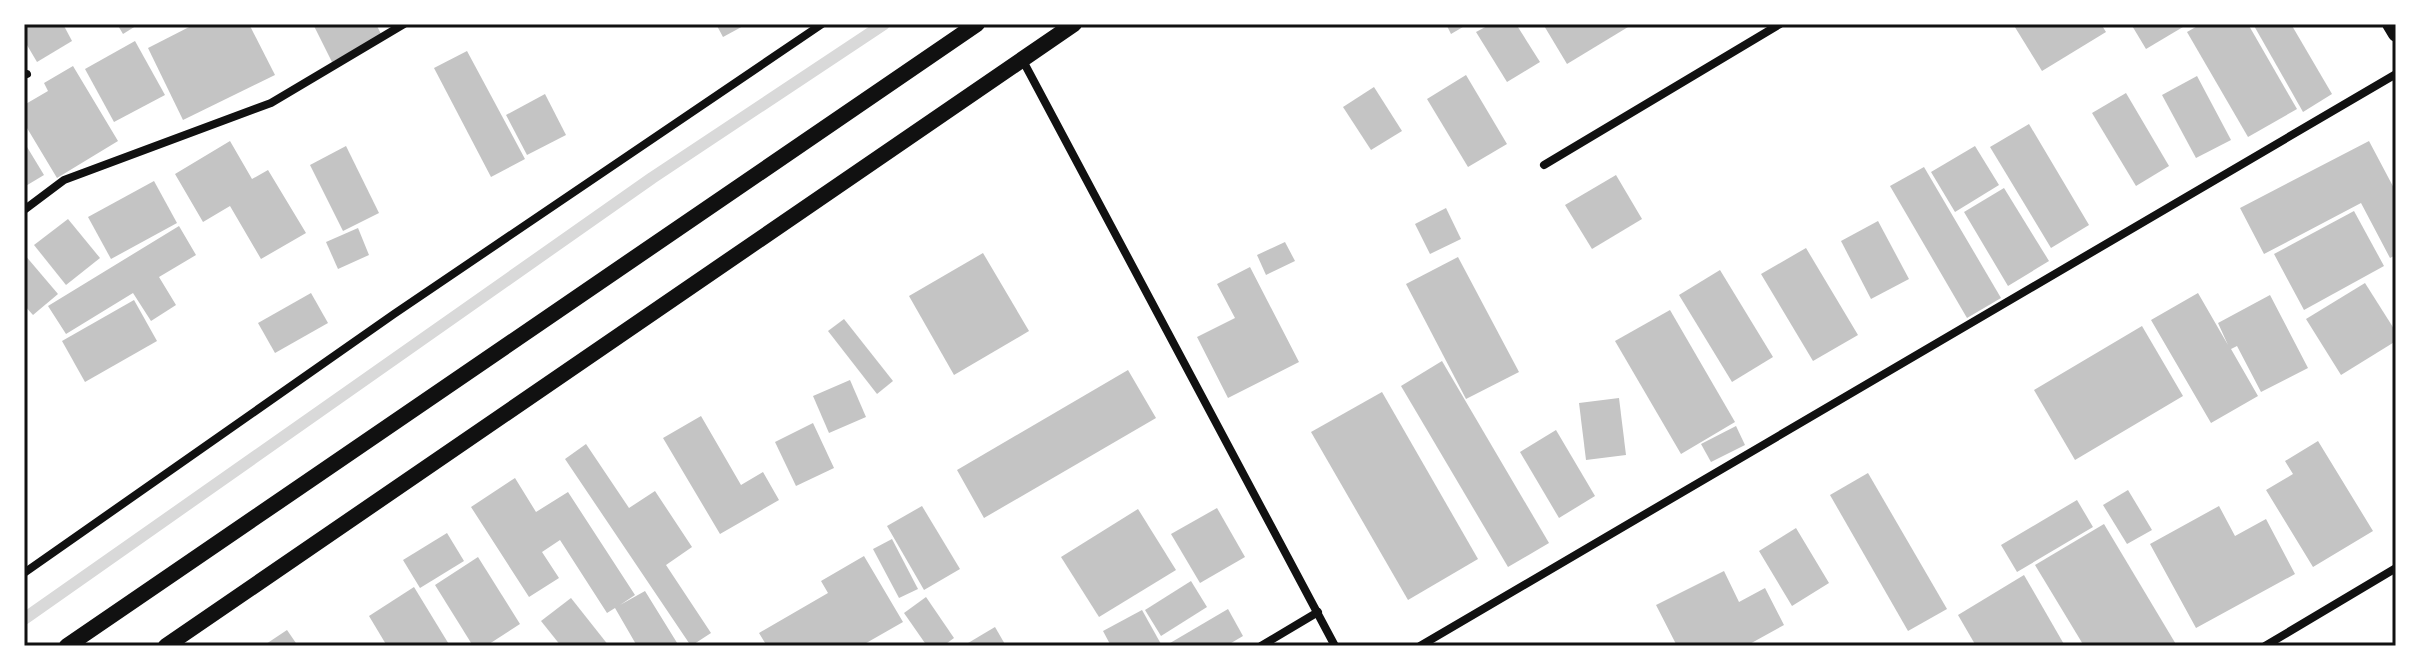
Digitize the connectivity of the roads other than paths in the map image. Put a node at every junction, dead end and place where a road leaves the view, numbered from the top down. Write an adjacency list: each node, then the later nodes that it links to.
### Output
1 (404, 24): 11 (street)
2 (822, 24): 13 (street)
3 (977, 24): 15 (main road)
4 (1074, 24): 8 (main road)
5 (1780, 24): 10 (street)
6 (2390, 24): 7 (main road)
7 (2396, 34)
8 (1022, 59): 14 (street); 16 (main road)
9 (2396, 74): 19 (street)
10 (1544, 165)
11 (24, 210)
12 (2396, 568): 20 (street)
13 (24, 573)
14 (1318, 612): 17 (street); 18 (street)
15 (67, 646)
16 (166, 646)
17 (1261, 646)
18 (1335, 646)
19 (1420, 646)
20 (2265, 646)

